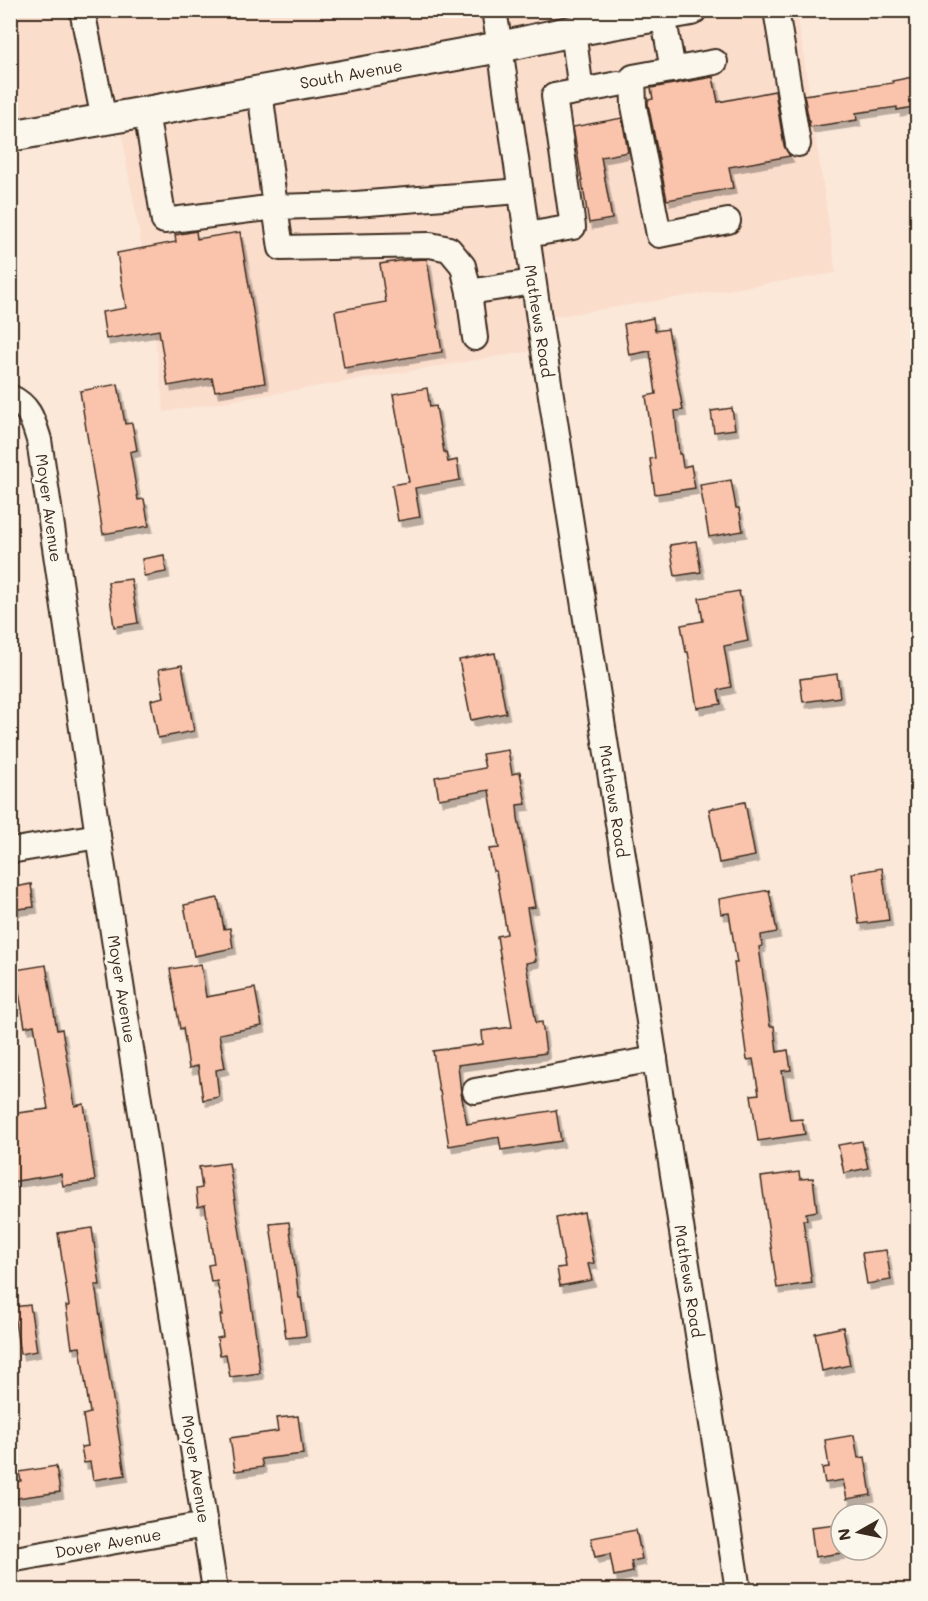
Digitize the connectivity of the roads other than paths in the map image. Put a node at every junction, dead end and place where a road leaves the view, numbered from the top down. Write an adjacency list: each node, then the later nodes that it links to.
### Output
1 (82, 10): 13 (street)
2 (494, 10): 6 (street, Mathews Road)
3 (776, 10): 15 (street)
4 (677, 13): 5 (main road, South Avenue); 8 (street)
5 (573, 31): 6 (main road, South Avenue); 11 (street)
6 (500, 47): 10 (main road, South Avenue); 16 (street, Mathews Road)
7 (715, 62): 8 (street)
8 (673, 70): 18 (street)
9 (618, 84): 11 (street)
10 (260, 91): 12 (main road, South Avenue); 17 (street)
11 (581, 91): 19 (street)
12 (146, 112): 13 (main road, South Avenue); 17 (street)
13 (104, 120): 14 (main road, South Avenue)
14 (10, 136)
15 (798, 144)
16 (520, 191): 17 (street); 19 (street, Mathews Road)
17 (275, 207): 21 (street)
18 (728, 221)
19 (526, 235): 20 (street, Mathews Road)
20 (533, 282): 21 (street); 26 (street, Mathews Road)
21 (469, 292): 22 (street)
22 (475, 338)
23 (10, 397): 24 (street, Moyer Avenue)
24 (98, 836): 25 (street); 28 (street, Moyer Avenue)
25 (10, 851)
26 (655, 1059): 27 (street); 31 (street, Mathews Road)
27 (476, 1091)
28 (205, 1525): 29 (street, Dover Avenue); 30 (street, Moyer Avenue)
29 (10, 1560)
30 (215, 1590)
31 (738, 1590)

